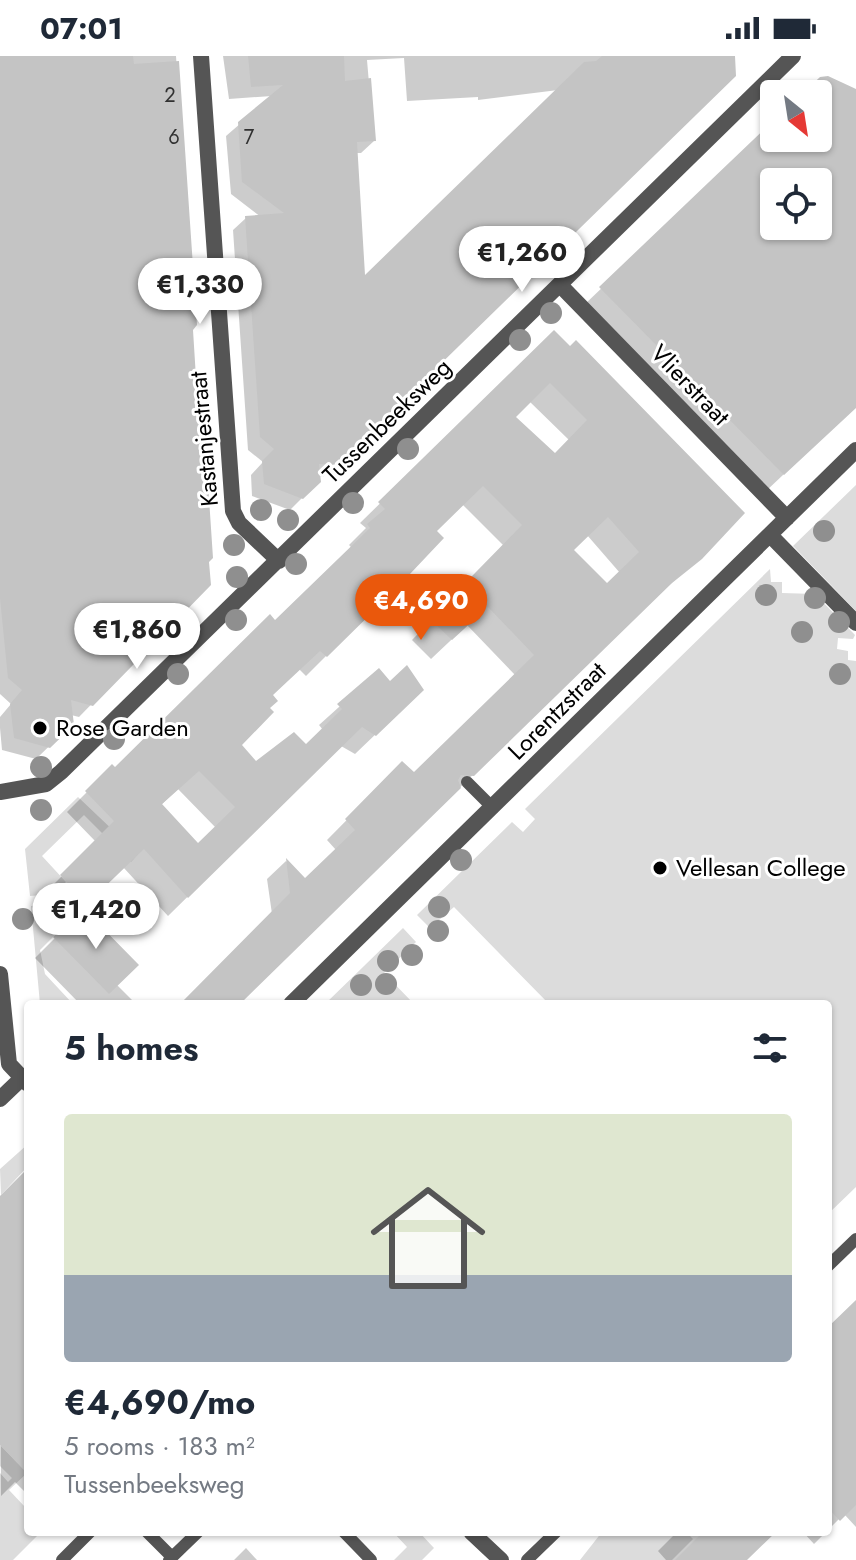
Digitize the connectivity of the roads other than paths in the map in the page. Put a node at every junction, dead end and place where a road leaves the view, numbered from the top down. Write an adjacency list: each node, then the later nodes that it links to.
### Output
1 (201, 56): 7 (street, Kastanjestraat)
2 (792, 57): 3 (street, Tussenbeeksweg)
3 (560, 285): 5 (street, Vlierstraat); 7 (street, Tussenbeeksweg)
4 (856, 450): 5 (street, Lorentzstraat)
5 (787, 518): 6 (street, Lorentzstraat)
6 (770, 535): 8 (street); 11 (street, Lorentzstraat)
7 (279, 561): 10 (street, Tussenbeeksweg)
8 (856, 623)
9 (467, 782): 11 (lane)
10 (0, 792)
11 (493, 808): 13 (street, Lorentzstraat)
12 (0, 974): 14 (street)
13 (295, 1000)
14 (24, 1080)
15 (24, 1082): 16 (street)
16 (0, 1099)
17 (856, 1239): 18 (lane)
18 (832, 1262)
19 (86, 1536): 26 (lane)
20 (150, 1536): 25 (lane)
21 (194, 1536): 25 (lane)
22 (348, 1536): 27 (lane)
23 (475, 1536): 28 (street)
24 (552, 1536): 29 (lane)
25 (170, 1559)
26 (62, 1560)
27 (371, 1560)
28 (501, 1560)
29 (527, 1560)

